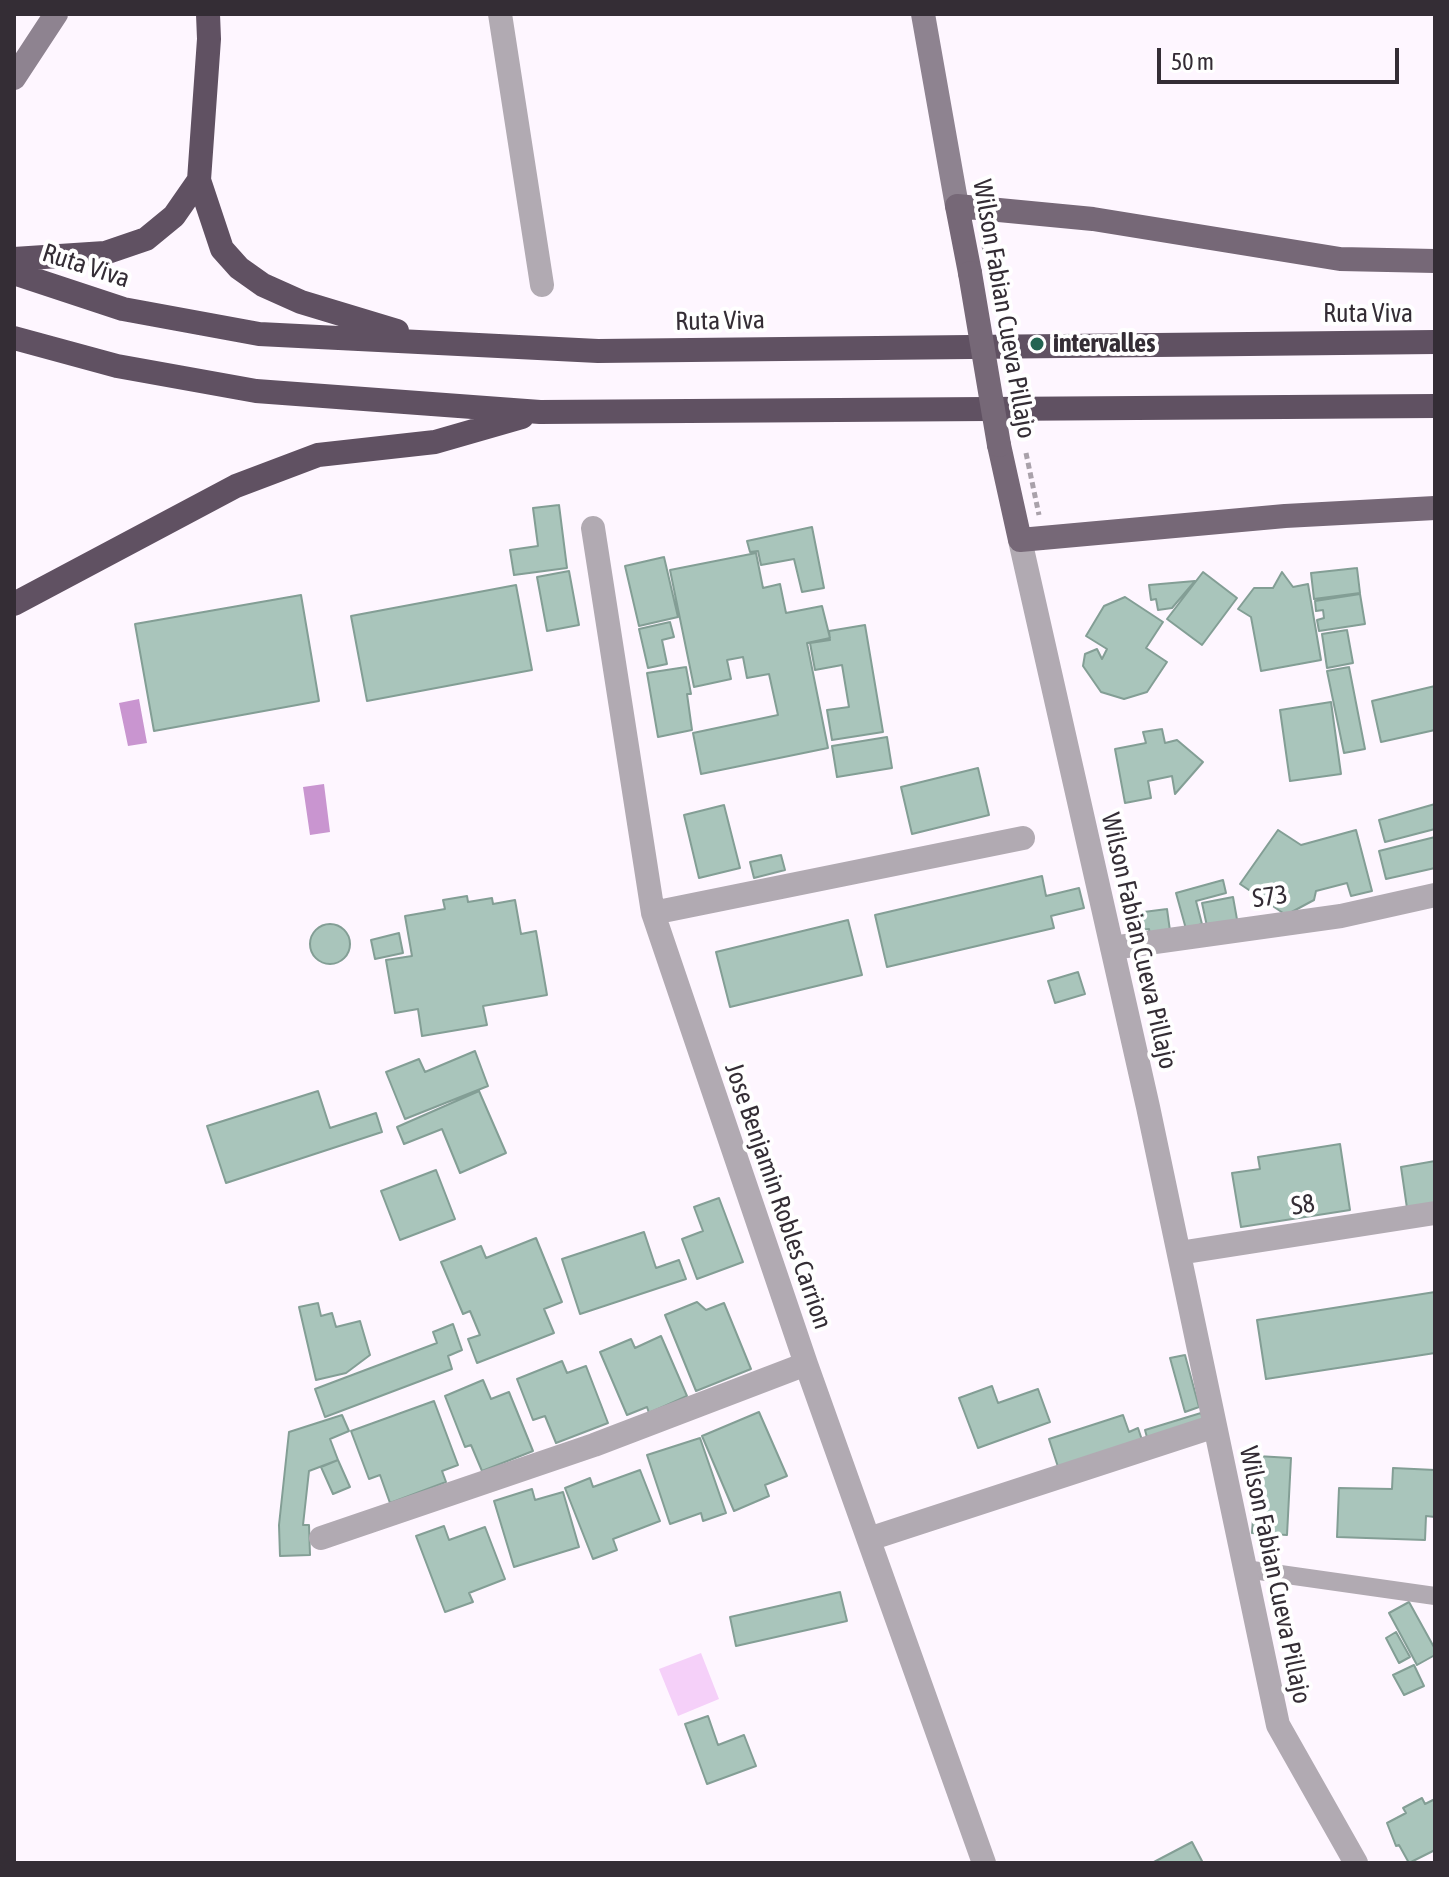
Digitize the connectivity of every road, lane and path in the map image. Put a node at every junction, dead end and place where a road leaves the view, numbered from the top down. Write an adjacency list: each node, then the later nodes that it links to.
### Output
1 (56, 14): 7 (main road)
2 (192, 14): 6 (highway)
3 (208, 14): 6 (highway)
4 (500, 14): 13 (street)
5 (923, 14): 9 (main road, Wilson Fabian Cueva Pillajo)
6 (209, 39): 8 (highway)
7 (14, 78)
8 (199, 180): 10 (highway); 16 (highway)
9 (957, 206): 11 (main road, Ruta Viva); 21 (main road, Wilson Fabian Cueva Pillajo, bridge)
10 (14, 259)
11 (1435, 261)
12 (14, 273): 16 (highway, Ruta Viva)
13 (542, 285)
14 (14, 338): 18 (highway)
15 (1435, 342): 16 (highway, Ruta Viva)
16 (438, 343)
17 (1435, 406): 18 (highway)
18 (540, 412): 22 (highway)
19 (1435, 508): 21 (main road)
20 (593, 528): 25 (street, Jose Benjamin Robles Carrion)
21 (1020, 540): 26 (street, Wilson Fabian Cueva Pillajo)
22 (14, 604)
23 (1023, 838): 25 (street)
24 (1435, 895): 26 (street, S73)
25 (653, 913): 29 (street, Jose Benjamin Robles Carrion)
26 (1112, 948): 28 (street, Wilson Fabian Cueva Pillajo)
27 (1435, 1213): 28 (street, S8)
28 (1179, 1253): 30 (street, Wilson Fabian Cueva Pillajo)
29 (806, 1364): 31 (street); 32 (street, Jose Benjamin Robles Carrion)
30 (1215, 1426): 32 (street); 33 (street, Wilson Fabian Cueva Pillajo)
31 (321, 1538)
32 (869, 1539): 35 (street, Jose Benjamin Robles Carrion)
33 (1245, 1569): 34 (lane); 36 (street, Wilson Fabian Cueva Pillajo)
34 (1435, 1596)
35 (984, 1863)
36 (1356, 1863)

